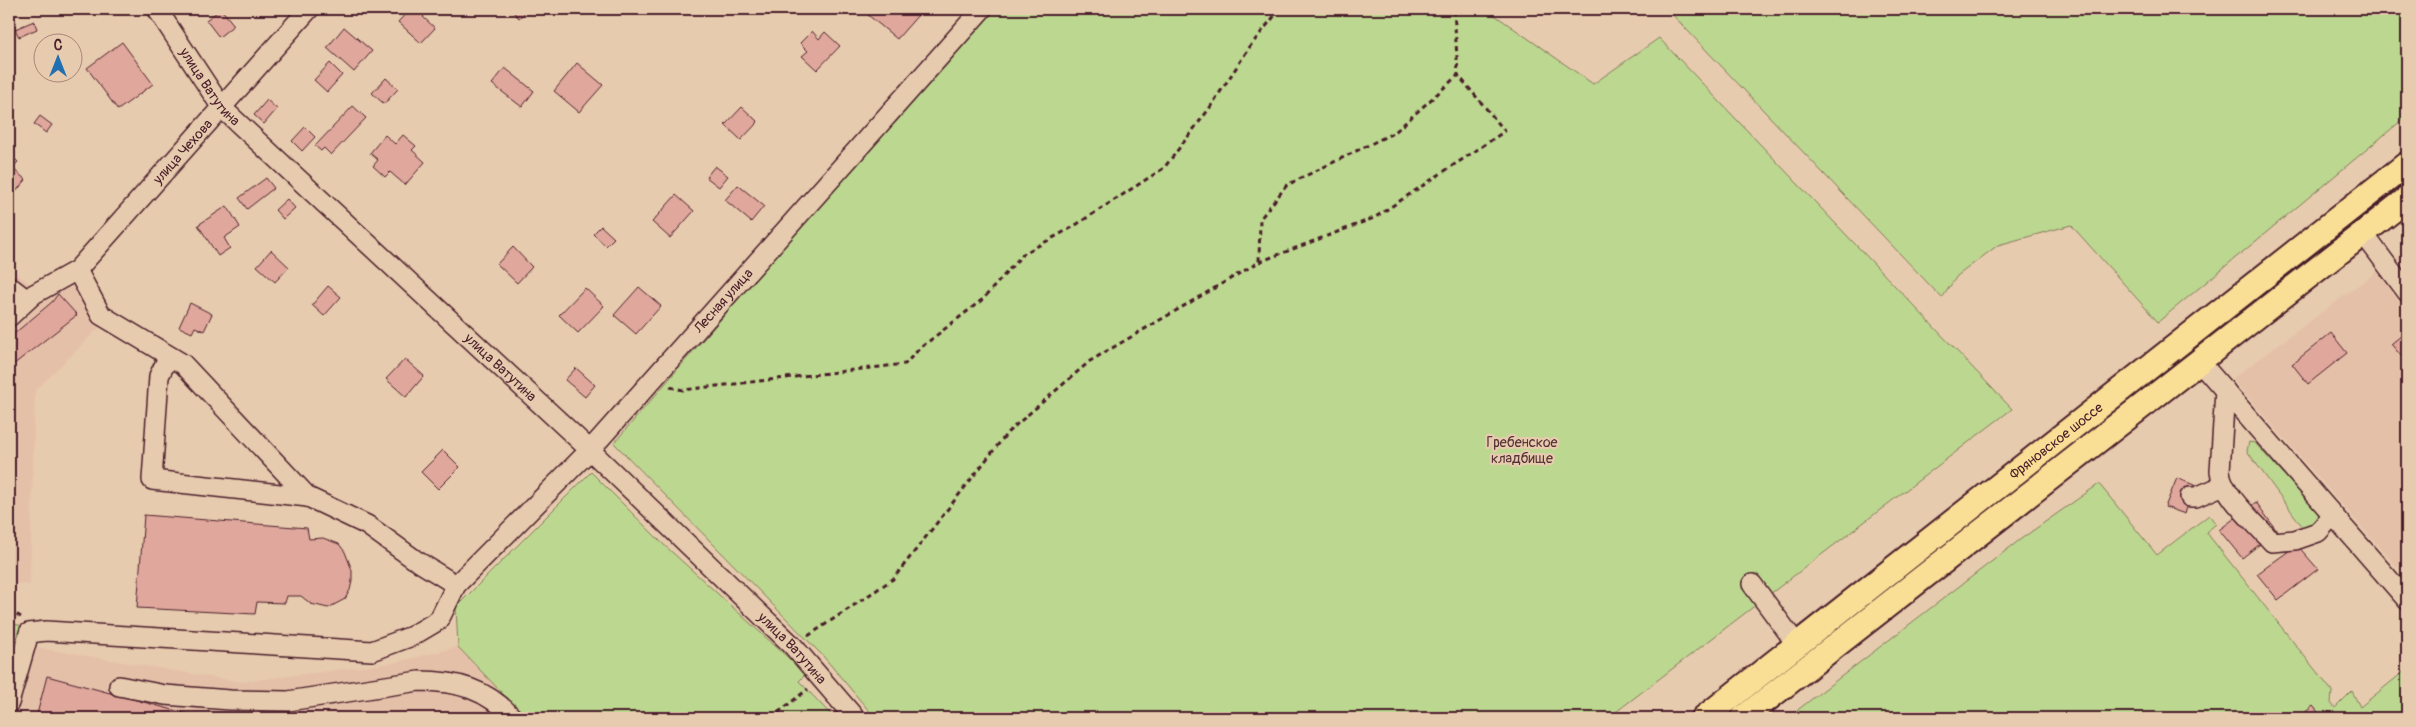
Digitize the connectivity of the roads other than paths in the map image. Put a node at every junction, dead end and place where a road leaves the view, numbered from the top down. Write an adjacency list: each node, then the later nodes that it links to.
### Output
1 (157, 9): 4 (street, улица Ватутина)
2 (309, 9): 4 (street, улица Чехова)
3 (982, 9): 16 (street, Лесная улица)
4 (222, 108): 8 (street, улица Чехова); 16 (street, улица Ватутина)
5 (2407, 164): 24 (main road, Фряновское шоссе)
6 (2407, 199): 7 (main road, Фряновское шоссе)
7 (2363, 234): 10 (street); 14 (main road, Фряновское шоссе)
8 (76, 270): 11 (street, улица Чехова); 13 (street)
9 (9, 286): 11 (street)
10 (2407, 292)
11 (27, 300): 12 (street, улица Чехова)
12 (9, 317)
13 (169, 356): 18 (street); 18 (street)
14 (2200, 362): 15 (street); 30 (main road, Фряновское шоссе)
15 (2225, 390): 17 (street); 20 (street)
16 (590, 450): 22 (street, Лесная улица); 28 (street, улица Ватутина)
17 (2229, 492): 19 (street); 20 (street)
18 (308, 497): 22 (street)
19 (2190, 497)
20 (2333, 515): 23 (street)
21 (1752, 584): 24 (street)
22 (456, 586): 26 (street, Лесная улица)
23 (2407, 600)
24 (1797, 645): 29 (main road, Фряновское шоссе)
25 (120, 686): 27 (street)
26 (9, 703)
27 (513, 718)
28 (855, 718)
29 (1704, 718)
30 (1743, 718)

